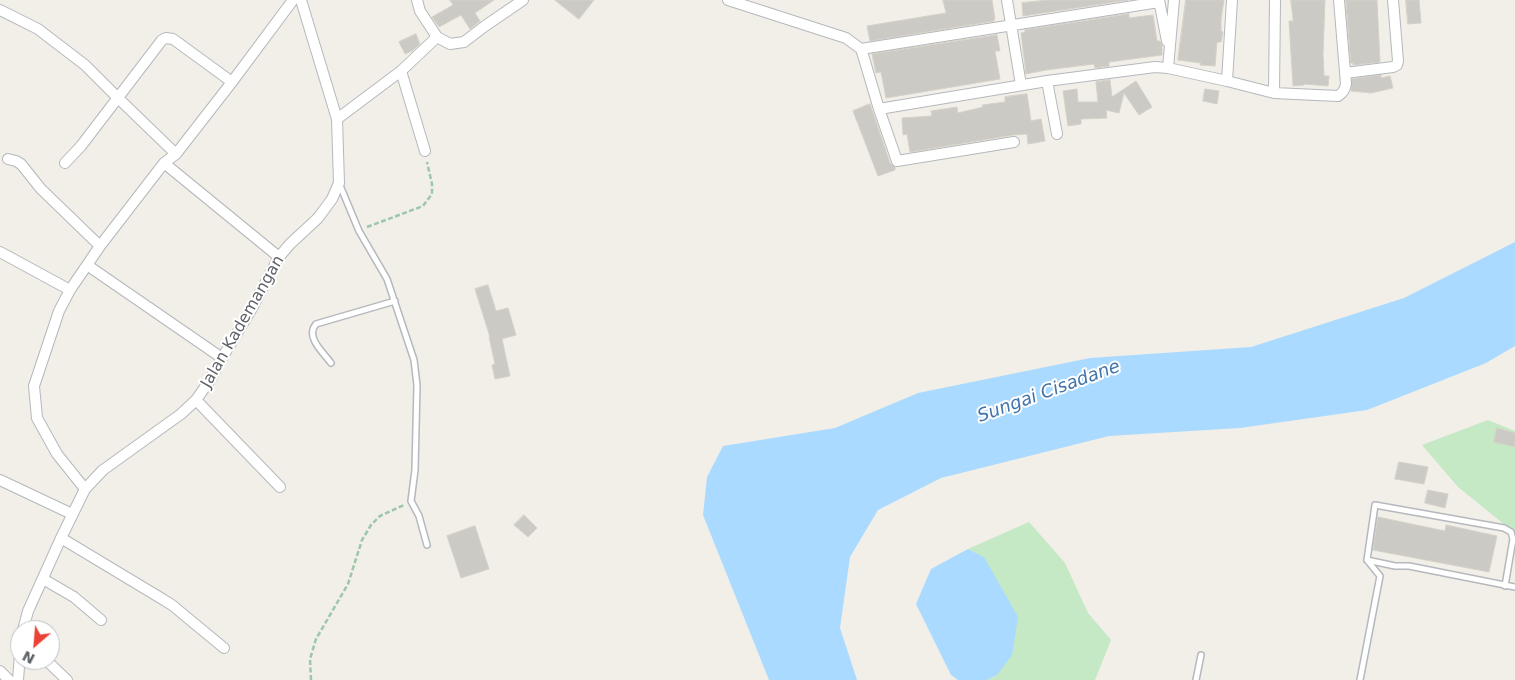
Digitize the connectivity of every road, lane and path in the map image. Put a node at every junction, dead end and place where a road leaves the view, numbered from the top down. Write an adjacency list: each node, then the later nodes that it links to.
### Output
1 (5, 0): 14 (street)
2 (293, 0): 24 (street)
3 (300, 0): 29 (street, Jalan Kademangan)
4 (418, 0): 16 (street)
5 (523, 0): 16 (street)
6 (728, 0): 17 (street)
7 (1007, 0): 15 (street)
8 (1174, 0): 18 (street)
9 (1232, 0): 23 (street)
10 (1275, 0): 26 (street)
11 (1339, 0): 21 (street)
12 (1393, 0): 21 (street)
13 (1159, 1): 15 (street); 18 (street)
14 (0, 9): 27 (street)
15 (1011, 26): 17 (street); 25 (street)
16 (437, 37): 20 (street)
17 (861, 49): 28 (street)
18 (1169, 54): 19 (street)
19 (1168, 68): 22 (street); 23 (street)
20 (401, 71): 29 (street); 32 (street)
21 (1345, 73): 26 (street)
22 (1047, 81): 25 (street); 30 (street)
23 (1227, 81): 26 (street)
24 (232, 82): 27 (street); 33 (street)
25 (1022, 85): 28 (street)
26 (1274, 94)
27 (117, 98): 33 (street); 35 (street)
28 (879, 109): 31 (street)
29 (337, 119): 37 (street, Jalan Kademangan)
30 (1056, 134)
31 (1014, 142)
32 (425, 152): 38 (path)
33 (176, 154): 36 (street)
34 (8, 159): 39 (street)
35 (65, 163)
36 (164, 163): 39 (street); 41 (street)
37 (339, 182): 38 (lane); 41 (street, Jalan Kademangan)
38 (359, 231): 44 (lane)
39 (100, 246): 42 (street)
40 (0, 252): 43 (street)
41 (279, 257): 45 (street, Jalan Kademangan)
42 (87, 265): 43 (street); 45 (street)
43 (70, 290): 50 (street)
44 (395, 302): 46 (lane); 51 (lane)
45 (222, 358): 47 (street, Jalan Kademangan)
46 (331, 363)
47 (196, 400): 49 (street); 50 (street, Jalan Kademangan)
48 (0, 480): 52 (street)
49 (280, 488)
50 (85, 489): 52 (street, Jalan Kademangan)
51 (411, 501): 54 (lane); 67 (path)
52 (72, 514): 53 (street, Jalan Kademangan)
53 (61, 538): 56 (street, Jalan Kademangan); 61 (street)
54 (427, 546)
55 (1367, 560): 57 (lane); 57 (lane); 69 (lane)
56 (43, 579): 59 (street, Jalan Kademangan); 60 (street)
57 (1505, 586): 58 (lane)
58 (1515, 587)
59 (26, 620)
60 (101, 620)
61 (224, 648)
62 (1201, 655): 68 (lane)
63 (56, 670): 66 (street)
64 (0, 671): 65 (street)
65 (9, 680)
66 (67, 680)
67 (311, 680)
68 (1196, 680)
69 (1360, 680)

